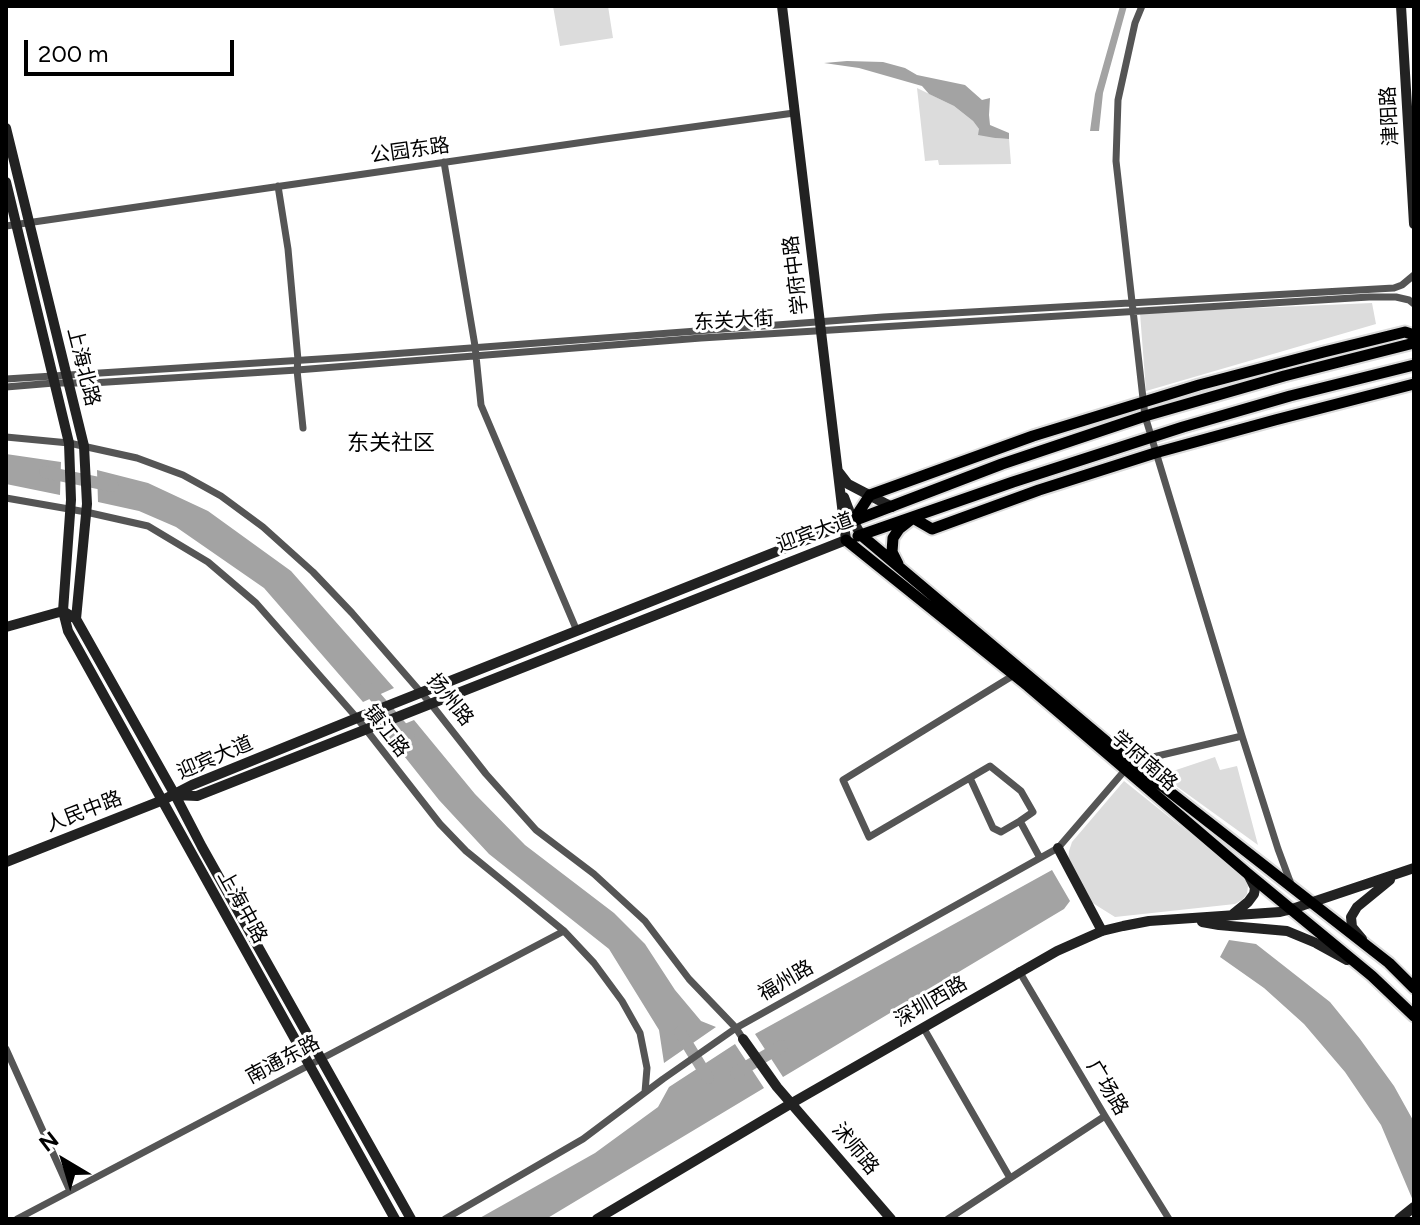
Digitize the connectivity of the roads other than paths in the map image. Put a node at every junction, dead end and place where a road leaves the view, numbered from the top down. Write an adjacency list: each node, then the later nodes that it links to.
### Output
1 (782, 6): 4 (main road, 学府中路)
2 (1142, 6): 14 (street)
3 (1401, 6): 10 (main road, 津阳路)
4 (794, 113): 6 (street, 公园东路); 15 (main road, 学府中路)
5 (6, 128): 9 (main road, 上海北路)
6 (444, 162): 8 (street, 公园东路); 18 (street)
7 (6, 182): 11 (main road, 上海北路)
8 (278, 186): 9 (street, 公园东路); 19 (street)
9 (30, 222): 11 (street, 公园东路); 24 (main road, 上海北路)
10 (1414, 224)
11 (11, 225): 23 (main road, 上海北路)
12 (1414, 275): 14 (street, 东关大街)
13 (1414, 304): 14 (street, 东关大街)
14 (1134, 306): 15 (street, 东关大街); 27 (street)
15 (820, 327): 18 (street, 东关大街); 35 (main road, 学府中路)
16 (1414, 335): 27 (main road)
17 (1414, 343): 28 (main road, 迎宾大道)
18 (475, 351): 19 (street, 东关大街); 21 (street, 东关大街); 49 (street)
19 (298, 360): 21 (street); 24 (street, 东关大街)
20 (1414, 365): 31 (main road, 迎宾大道)
21 (297, 370): 24 (street, 东关大街); 29 (street)
22 (6, 379): 23 (street)
23 (54, 379): 24 (street, 东关大街); 26 (street); 32 (main road, 上海北路)
24 (68, 379): 33 (main road, 上海北路)
25 (1414, 384): 34 (main road)
26 (6, 387)
27 (1143, 402): 28 (street); 36 (main road)
28 (1145, 416): 31 (street); 39 (main road, 迎宾大道)
29 (303, 428)
30 (6, 437): 32 (street, 扬州路)
31 (1150, 438): 34 (street); 41 (main road, 迎宾大道)
32 (70, 447): 33 (street, 扬州路); 38 (main road, 上海北路)
33 (85, 451): 40 (main road, 上海北路); 51 (street, 扬州路)
34 (1155, 453): 41 (main road); 55 (street)
35 (836, 468): 36 (main road); 42 (main road, 学府中路)
36 (870, 495): 39 (main road); 42 (main road)
37 (6, 498): 38 (street, 镇江路)
38 (70, 505): 40 (street, 镇江路); 46 (main road, 上海北路)
39 (892, 507): 42 (main road, 迎宾大道)
40 (86, 508): 47 (main road, 上海北路); 53 (street, 镇江路)
41 (913, 518): 43 (main road, 迎宾大道); 45 (main road)
42 (848, 523): 43 (main road); 44 (main road); 49 (main road, 迎宾大道)
43 (861, 535): 44 (main road, 迎宾大道); 45 (main road, 学府南路)
44 (846, 540): 50 (main road, 学府南路); 52 (main road, 迎宾大道)
45 (902, 572): 56 (main road, 学府南路)
46 (63, 611): 47 (main road); 48 (main road); 59 (main road, 上海中路)
47 (76, 619): 58 (main road, 上海中路)
48 (6, 627)
49 (577, 631): 51 (main road, 迎宾大道)
50 (1014, 675): 56 (main road, 学府南路); 57 (street)
51 (422, 693): 52 (street, 扬州路); 53 (main road, 迎宾大道)
52 (431, 704): 54 (main road, 迎宾大道); 80 (street, 扬州路)
53 (362, 716): 54 (street, 镇江路); 58 (main road, 迎宾大道)
54 (370, 728): 58 (main road, 迎宾大道); 72 (street, 镇江路)
55 (1242, 736): 56 (street); 67 (street)
56 (1129, 766): 61 (street, 福州路); 65 (main road, 学府南路); 67 (main road, 学府南路)
57 (970, 778): 60 (street); 60 (street)
58 (175, 795): 59 (main road, 人民中路); 83 (main road, 上海中路)
59 (163, 800): 63 (main road, 人民中路); 84 (main road, 上海中路)
60 (1020, 821): 62 (street)
61 (1058, 848): 62 (street, 福州路); 73 (main road)
62 (1040, 858): 80 (street, 福州路)
63 (6, 862)
64 (1414, 868): 66 (main road, 深圳西路)
65 (1247, 873): 69 (main road, 学府南路); 70 (main road)
66 (1398, 873): 68 (main road, 深圳西路); 74 (main road)
67 (1291, 886): 68 (main road, 学府南路)
68 (1314, 903): 69 (main road, 深圳西路); 74 (main road, 学府南路)
69 (1292, 909): 70 (main road, 深圳西路); 76 (main road, 学府南路)
70 (1232, 916): 71 (main road, 深圳西路)
71 (1189, 919): 73 (main road, 深圳西路); 76 (main road)
72 (564, 931): 83 (street, 南通东路); 85 (street, 镇江路)
73 (1102, 931): 75 (main road, 深圳西路)
74 (1365, 944): 77 (main road, 学府南路)
75 (1019, 971): 79 (main road, 深圳西路); 87 (street, 广场路)
76 (1365, 971): 78 (main road, 学府南路)
77 (1414, 988)
78 (1414, 1016)
79 (923, 1027): 86 (main road, 深圳西路); 88 (street)
80 (736, 1028): 81 (street, 扬州路); 85 (street, 福州路)
81 (743, 1039): 86 (main road, 扬州路)
82 (6, 1049): 89 (street)
83 (320, 1058): 84 (street, 南通东路); 92 (main road, 上海中路)
84 (309, 1064): 89 (street, 南通东路); 91 (main road, 上海中路)
85 (645, 1093): 93 (street, 福州路)
86 (792, 1103): 94 (main road, 深圳西路); 95 (main road, 沭师路)
87 (1105, 1116): 88 (street); 97 (street, 广场路)
88 (1010, 1178): 96 (street)
89 (70, 1191): 90 (street, 南通东路)
90 (17, 1219)
91 (395, 1219)
92 (411, 1219)
93 (445, 1219)
94 (597, 1219)
95 (891, 1219)
96 (948, 1219)
97 (1169, 1219)

